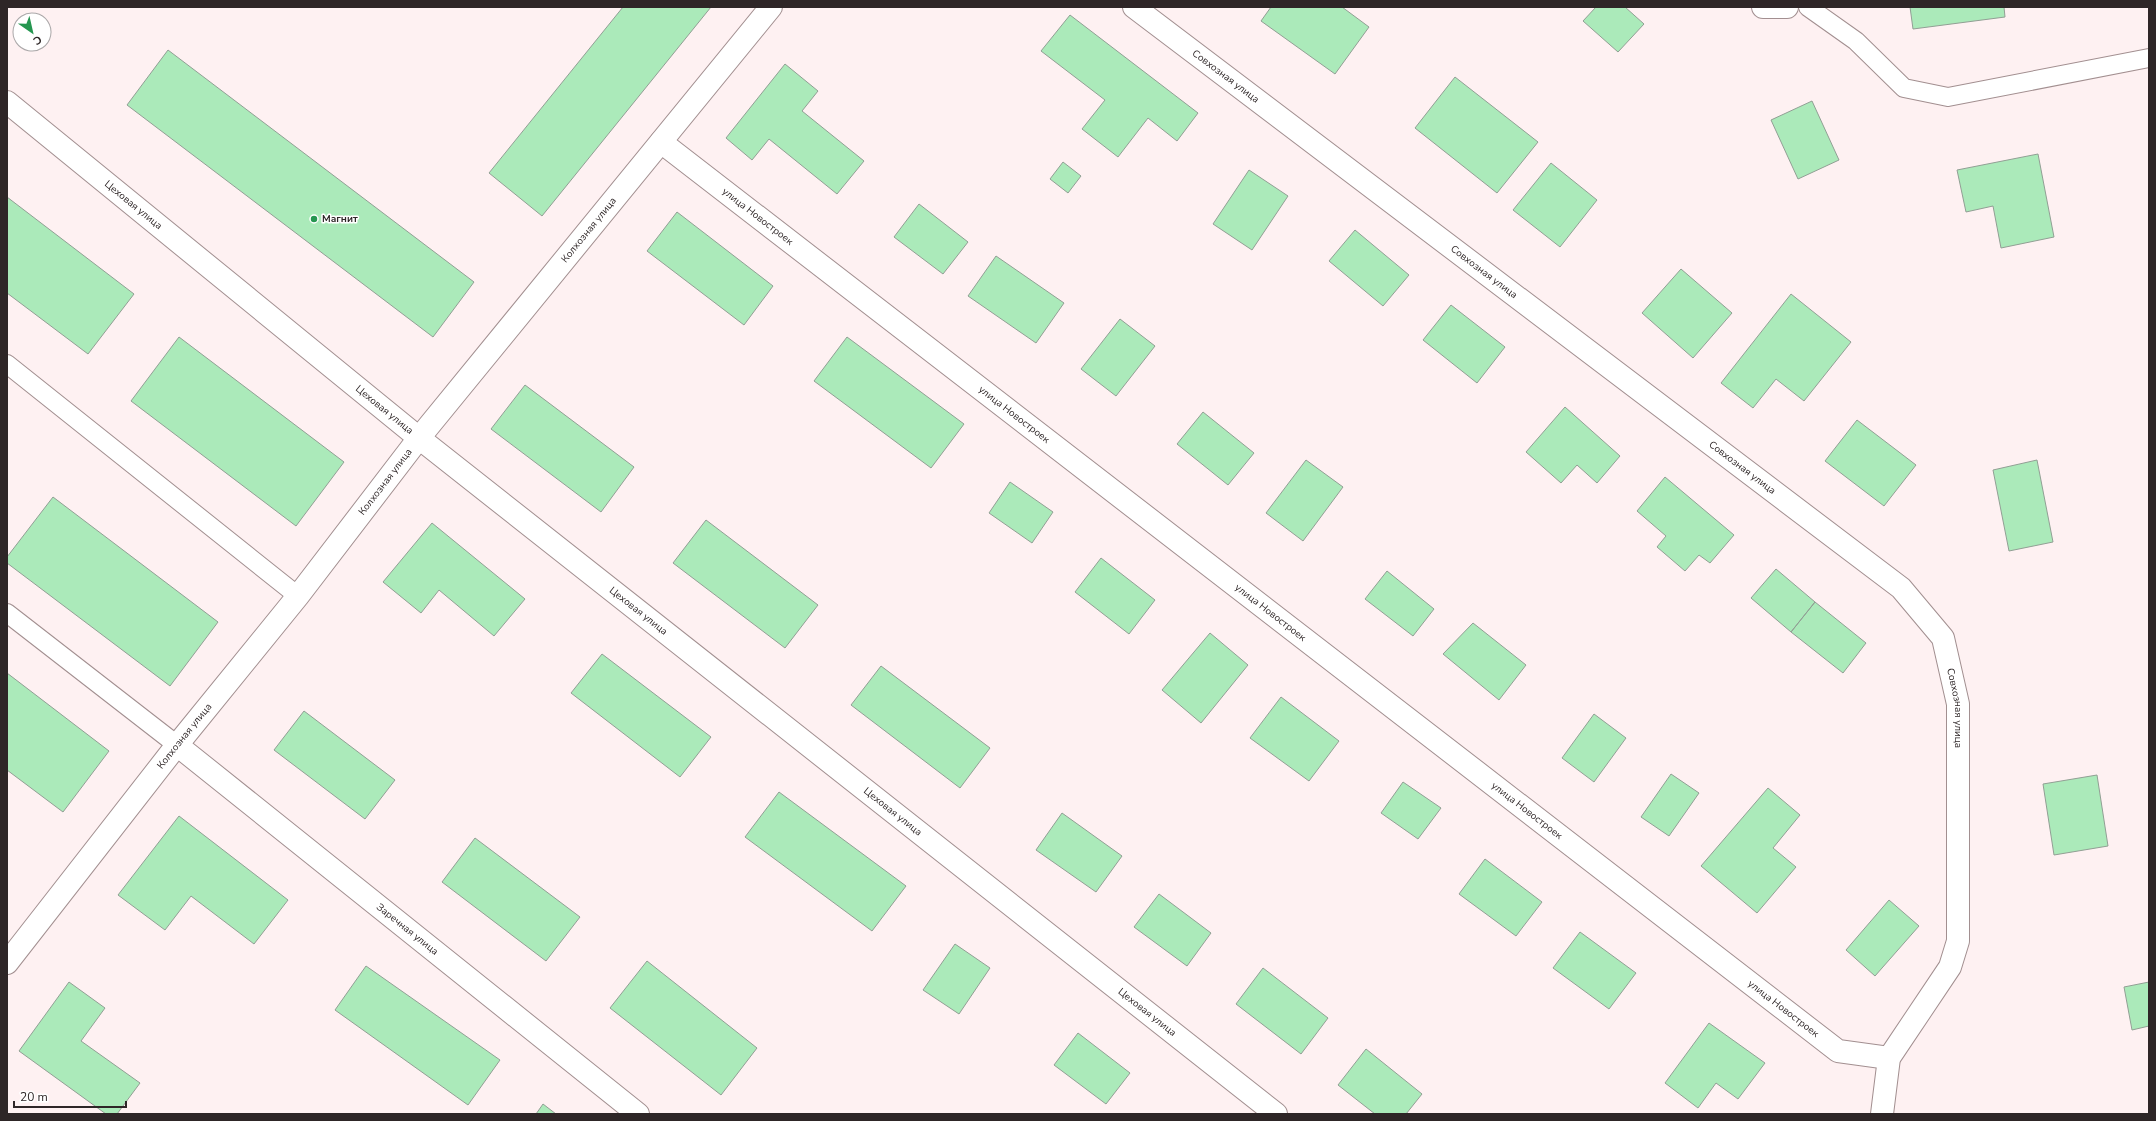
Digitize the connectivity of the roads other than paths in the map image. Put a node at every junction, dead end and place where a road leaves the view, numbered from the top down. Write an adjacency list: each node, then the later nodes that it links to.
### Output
1 (771, 7): 8 (street, Колхозная улица)
2 (1134, 7): 15 (street, Совхозная улица)
3 (1763, 7): 4 (street)
4 (1786, 7)
5 (1808, 7): 6 (lane)
6 (2149, 58)
7 (7, 102): 10 (street, Цеховая улица)
8 (661, 142): 10 (street, Колхозная улица); 15 (street, улица Новостроек)
9 (7, 364): 11 (lane)
10 (419, 438): 11 (street, Колхозная улица); 17 (street, Цеховая улица)
11 (298, 596): 13 (street, Колхозная улица)
12 (7, 613): 13 (lane)
13 (178, 745): 14 (street, Колхозная улица); 16 (street, Заречная улица)
14 (7, 963)
15 (1889, 1058): 18 (street, Совхозная улица)
16 (638, 1114)
17 (1276, 1114)
18 (1882, 1114)

